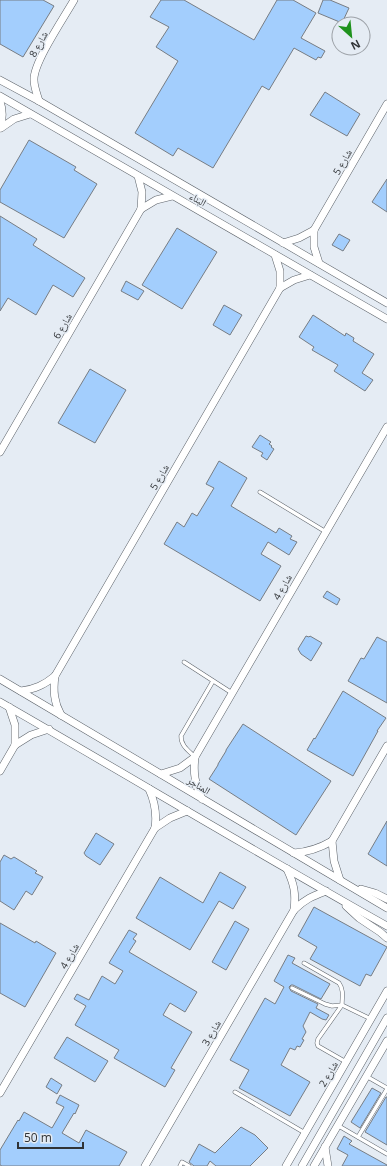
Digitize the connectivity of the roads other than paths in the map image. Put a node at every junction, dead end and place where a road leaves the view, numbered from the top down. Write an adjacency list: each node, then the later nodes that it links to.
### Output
1 (74, 0): 5 (street, شارع 8)
2 (0, 80): 5 (street, البناء)
3 (0, 96): 8 (street, البناء)
4 (0, 101): 9 (street)
5 (39, 101): 14 (street, البناء)
6 (387, 104): 7 (street, شارع 5)
7 (385, 113): 13 (street, شارع 5)
8 (30, 114): 9 (street); 10 (street, البناء)
9 (0, 128)
10 (138, 176): 11 (street, البناء); 12 (street, شارع 6)
11 (172, 196): 12 (street, شارع 6); 15 (street, البناء)
12 (141, 210): 22 (street, شارع 6)
13 (314, 230): 14 (street); 16 (street)
14 (283, 243): 16 (street, البناء)
15 (275, 255): 17 (street, البناء); 18 (street)
16 (319, 263): 19 (street, البناء)
17 (310, 275): 18 (street); 20 (street, البناء)
18 (280, 288): 26 (street, شارع 5)
19 (387, 303)
20 (387, 320)
21 (387, 427): 24 (street, شارع 4)
22 (0, 452)
23 (260, 492): 24 (lane)
24 (326, 532): 30 (street, شارع 4)
25 (184, 662): 28 (lane)
26 (55, 676): 29 (street, شارع 5); 33 (street, شارع 5)
27 (0, 679): 29 (street, المناجر)
28 (214, 681): 30 (lane); 37 (lane)
29 (21, 691): 33 (street, المناجر)
30 (232, 693): 37 (street, شارع 4)
31 (0, 702): 32 (street)
32 (9, 707): 34 (street); 35 (street)
33 (61, 715): 39 (street, المناجر)
34 (49, 729): 35 (street); 40 (street)
35 (15, 745): 38 (street)
36 (387, 746): 44 (street)
37 (195, 757): 39 (street, شارع 4); 41 (street, شارع 4)
38 (0, 771)
39 (161, 774): 41 (street, المناجر)
40 (149, 789): 42 (street); 43 (street, شارع 4)
41 (202, 799): 45 (street, المناجر)
42 (187, 811): 43 (street, شارع 4); 46 (street)
43 (155, 828): 67 (street, شارع 4)
44 (332, 841): 45 (street); 47 (street)
45 (293, 853): 47 (street, المناجر)
46 (287, 869): 49 (street); 53 (street, شارع 3)
47 (340, 880): 48 (street, المناجر)
48 (354, 888): 51 (street); 52 (street, المناجر)
49 (326, 891): 50 (street); 53 (street, شارع 3)
50 (337, 898): 54 (street); 55 (street)
51 (387, 899)
52 (387, 908)
53 (294, 910): 73 (street, شارع 3)
54 (387, 926)
55 (387, 938)
56 (304, 963): 59 (lane)
57 (292, 988): 59 (lane)
58 (387, 992): 61 (street, شارع 2)
59 (342, 1005): 61 (lane); 63 (lane)
60 (387, 1018): 77 (street)
61 (371, 1019): 63 (street, شارع 2)
62 (387, 1041): 64 (street)
63 (346, 1062): 69 (street, شارع 2)
64 (366, 1076): 65 (lane); 68 (street)
65 (387, 1088): 70 (lane)
66 (235, 1092): 69 (lane)
67 (0, 1093)
68 (338, 1125): 70 (lane); 71 (street)
69 (305, 1133): 76 (street, شارع 2)
70 (358, 1137): 72 (lane)
71 (325, 1147): 78 (street); 79 (street)
72 (387, 1154)
73 (145, 1166)
74 (180, 1166): 75 (lane)
75 (188, 1166)
76 (286, 1166)
77 (302, 1166)
78 (314, 1166)
79 (328, 1166)

